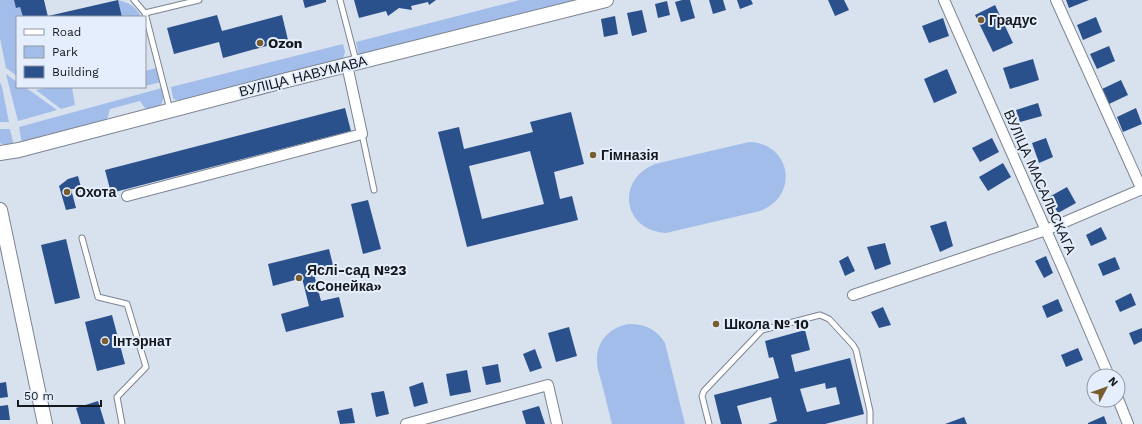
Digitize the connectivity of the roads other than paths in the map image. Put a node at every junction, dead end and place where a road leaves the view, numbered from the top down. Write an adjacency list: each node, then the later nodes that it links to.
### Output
1 (134, 0): 8 (lane)
2 (199, 0): 7 (lane)
3 (340, 0): 11 (lane)
4 (606, 0): 11 (street, ВУЛІЦА НАВУМАВА)
5 (944, 0): 19 (street, ВУЛІЦА МАСАЛЬСКАГА)
6 (1056, 0): 15 (street)
7 (190, 1): 8 (lane)
8 (145, 13): 9 (lane)
9 (146, 16)
10 (146, 17): 12 (lane)
11 (352, 64): 12 (street, ВУЛІЦА НАВУМАВА); 13 (street)
12 (170, 110): 14 (street, ВУЛІЦА НАВУМАВА)
13 (362, 134): 16 (lane); 17 (street)
14 (0, 153)
15 (1142, 189): 19 (street)
16 (374, 190)
17 (127, 196)
18 (0, 210): 24 (street)
19 (1046, 230): 21 (street); 22 (street, ВУЛІЦА МАСАЛЬСКАГА)
20 (82, 238): 25 (lane)
21 (853, 295)
22 (1106, 368)
23 (1122, 408): 30 (street)
24 (45, 424)
25 (122, 424)
26 (406, 424): 27 (street)
27 (557, 424)
28 (709, 424): 29 (lane)
29 (870, 424)
30 (1128, 424)

